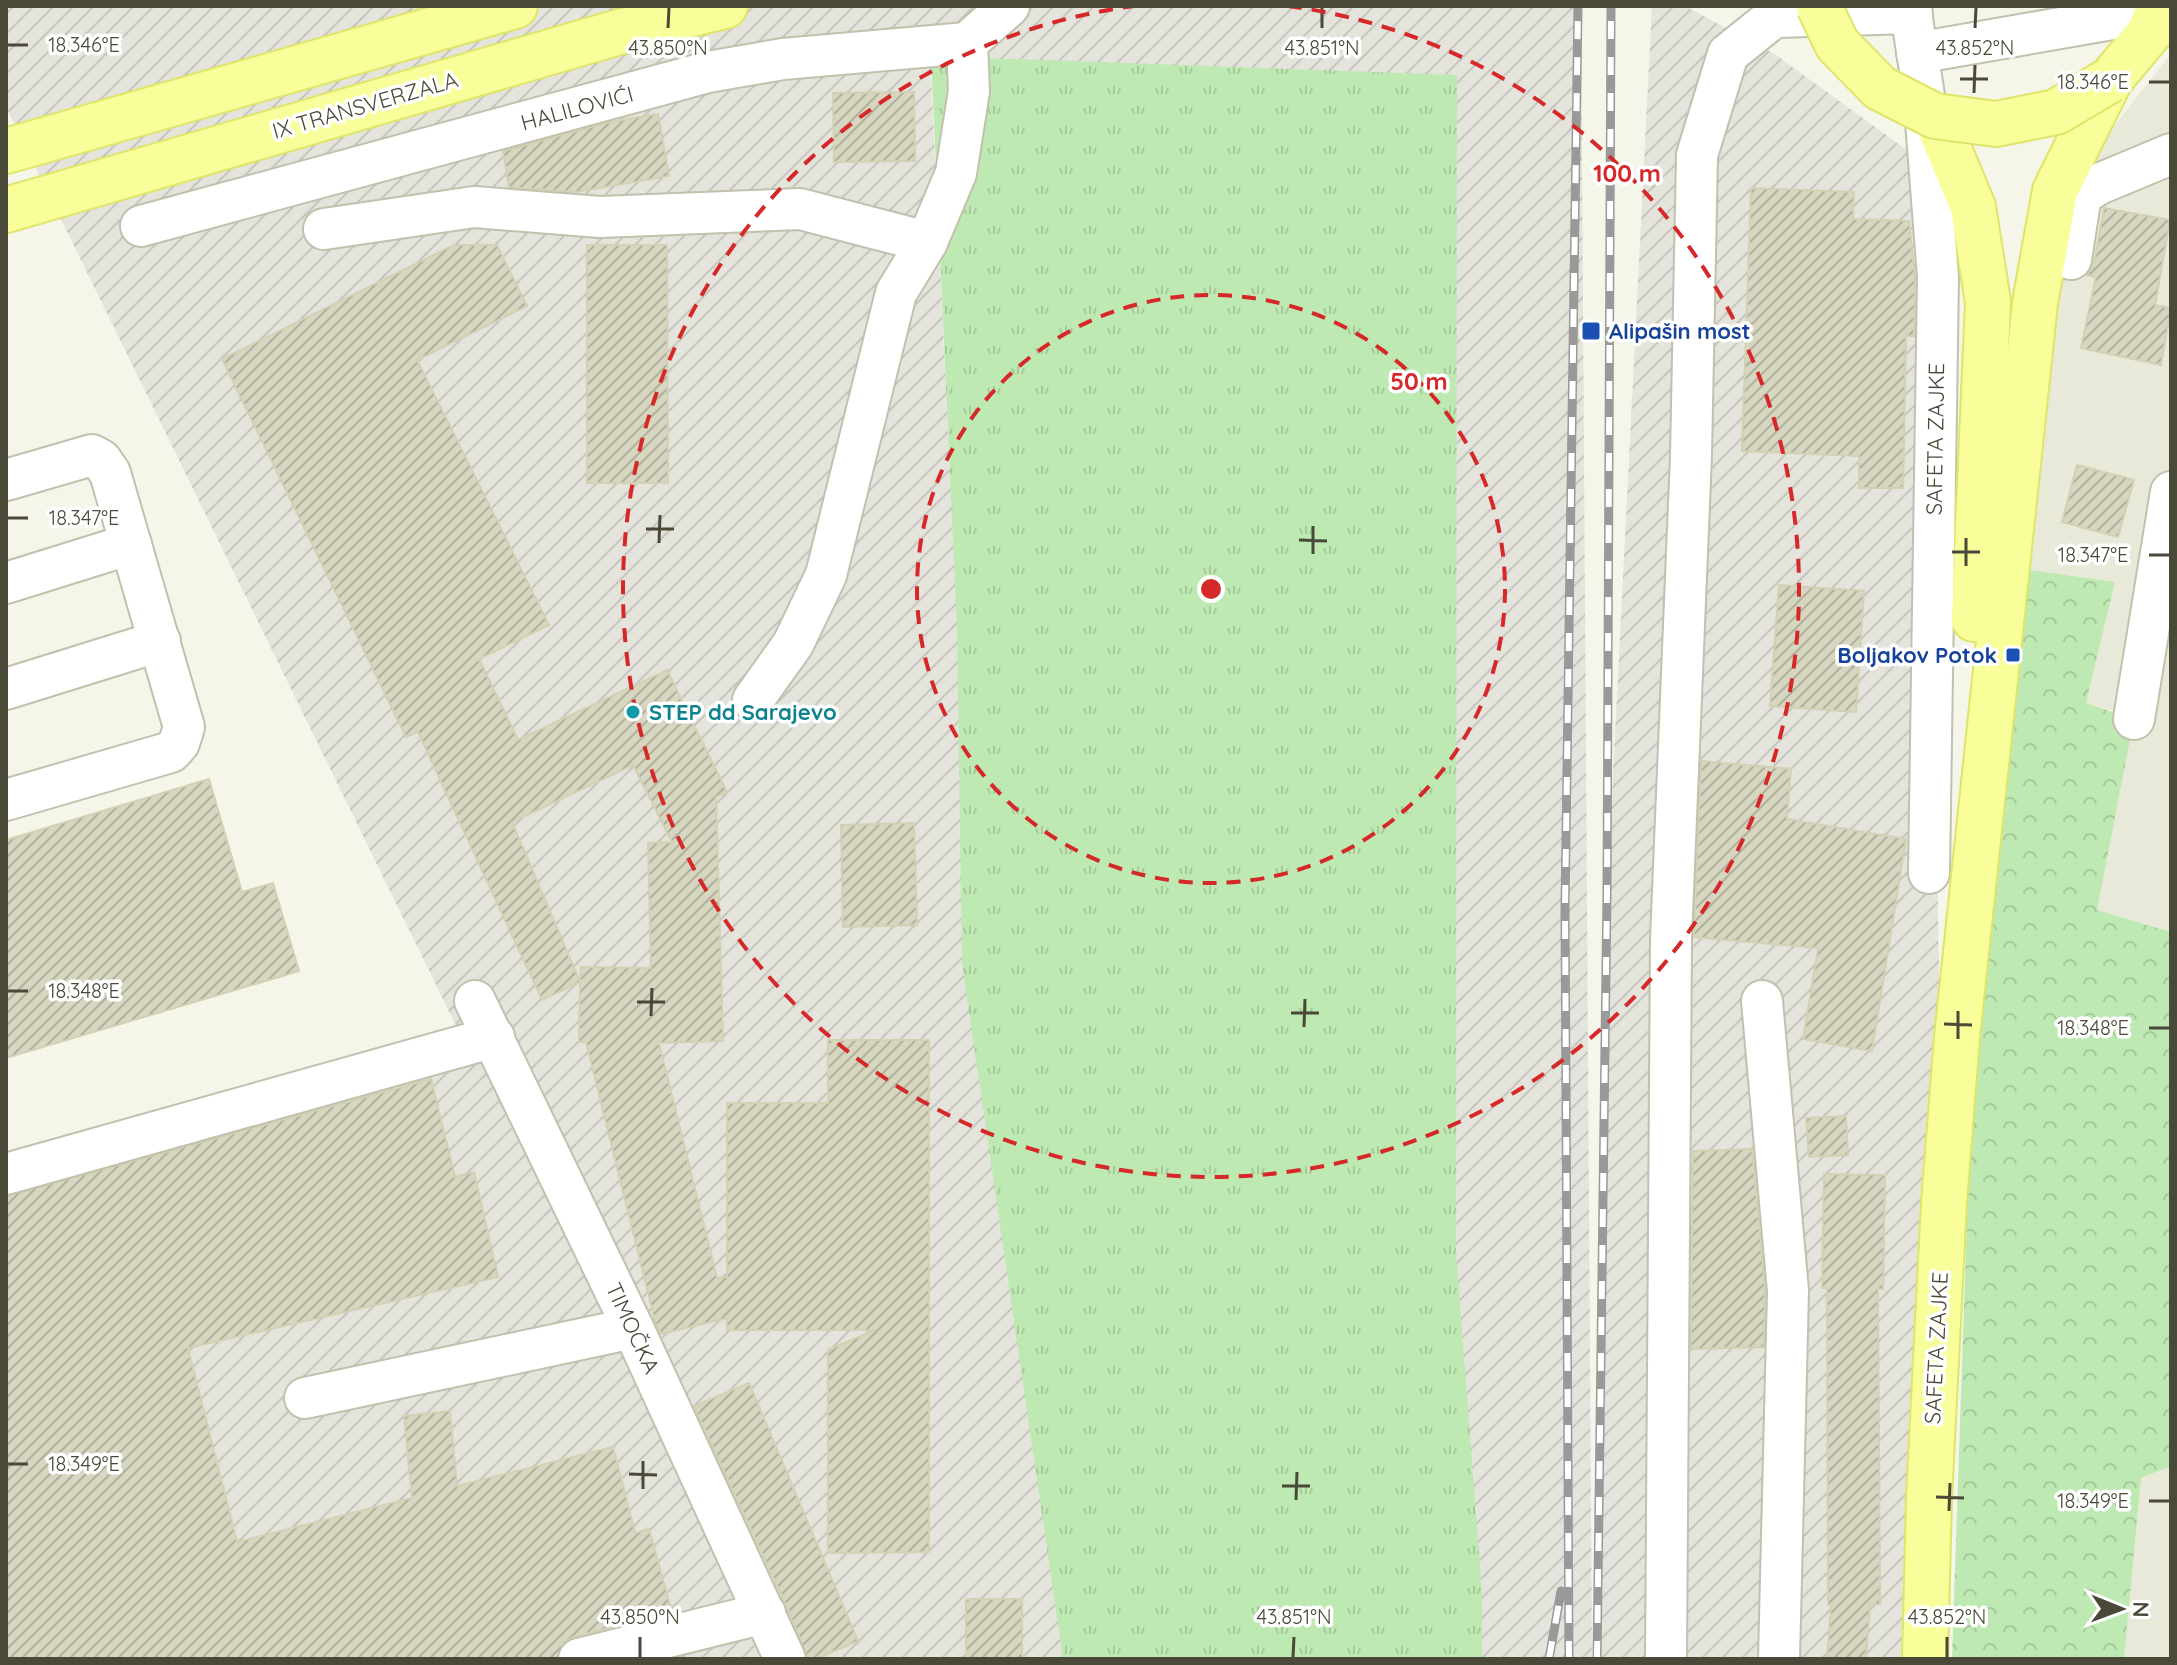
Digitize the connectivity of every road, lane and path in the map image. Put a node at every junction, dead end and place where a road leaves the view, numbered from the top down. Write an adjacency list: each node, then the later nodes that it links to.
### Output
1 (515, 6): 13 (main road)
2 (725, 6): 15 (main road, IX TRANSVERZALA)
3 (1009, 6): 9 (street)
4 (1797, 6): 8 (main road)
5 (2150, 6): 10 (street)
6 (2160, 6): 11 (main road)
7 (1911, 9): 10 (street, SAFETA ZAJKE); 40 (street)
8 (1828, 25): 12 (main road, bridge)
9 (967, 43): 16 (street, HALILOVIĆI); 18 (street)
10 (1917, 53): 29 (street, SAFETA ZAJKE)
11 (2110, 80): 12 (main road, bridge); 33 (main road)
12 (1935, 116): 33 (main road)
13 (6, 151)
14 (2171, 154): 19 (street)
15 (6, 210)
16 (141, 226)
17 (324, 229): 18 (street)
18 (927, 242): 26 (street)
19 (2071, 259)
20 (6, 480): 22 (street)
21 (2171, 492): 27 (street)
22 (131, 544): 23 (street); 24 (street)
23 (6, 583)
24 (160, 641): 25 (street); 28 (street)
25 (6, 689)
26 (753, 700)
27 (2134, 719)
28 (6, 800)
29 (1929, 873)
30 (475, 1001): 32 (street, TIMOČKA)
31 (1762, 1001): 41 (street)
32 (494, 1037): 34 (street); 35 (street, TIMOČKA)
33 (1957, 1037): 42 (main road, SAFETA ZAJKE)
34 (6, 1174)
35 (633, 1328): 36 (street); 37 (street, TIMOČKA)
36 (305, 1398)
37 (765, 1613): 38 (street); 39 (street, TIMOČKA)
38 (579, 1659)
39 (785, 1659)
40 (1666, 1659)
41 (1779, 1659)
42 (1925, 1659)

